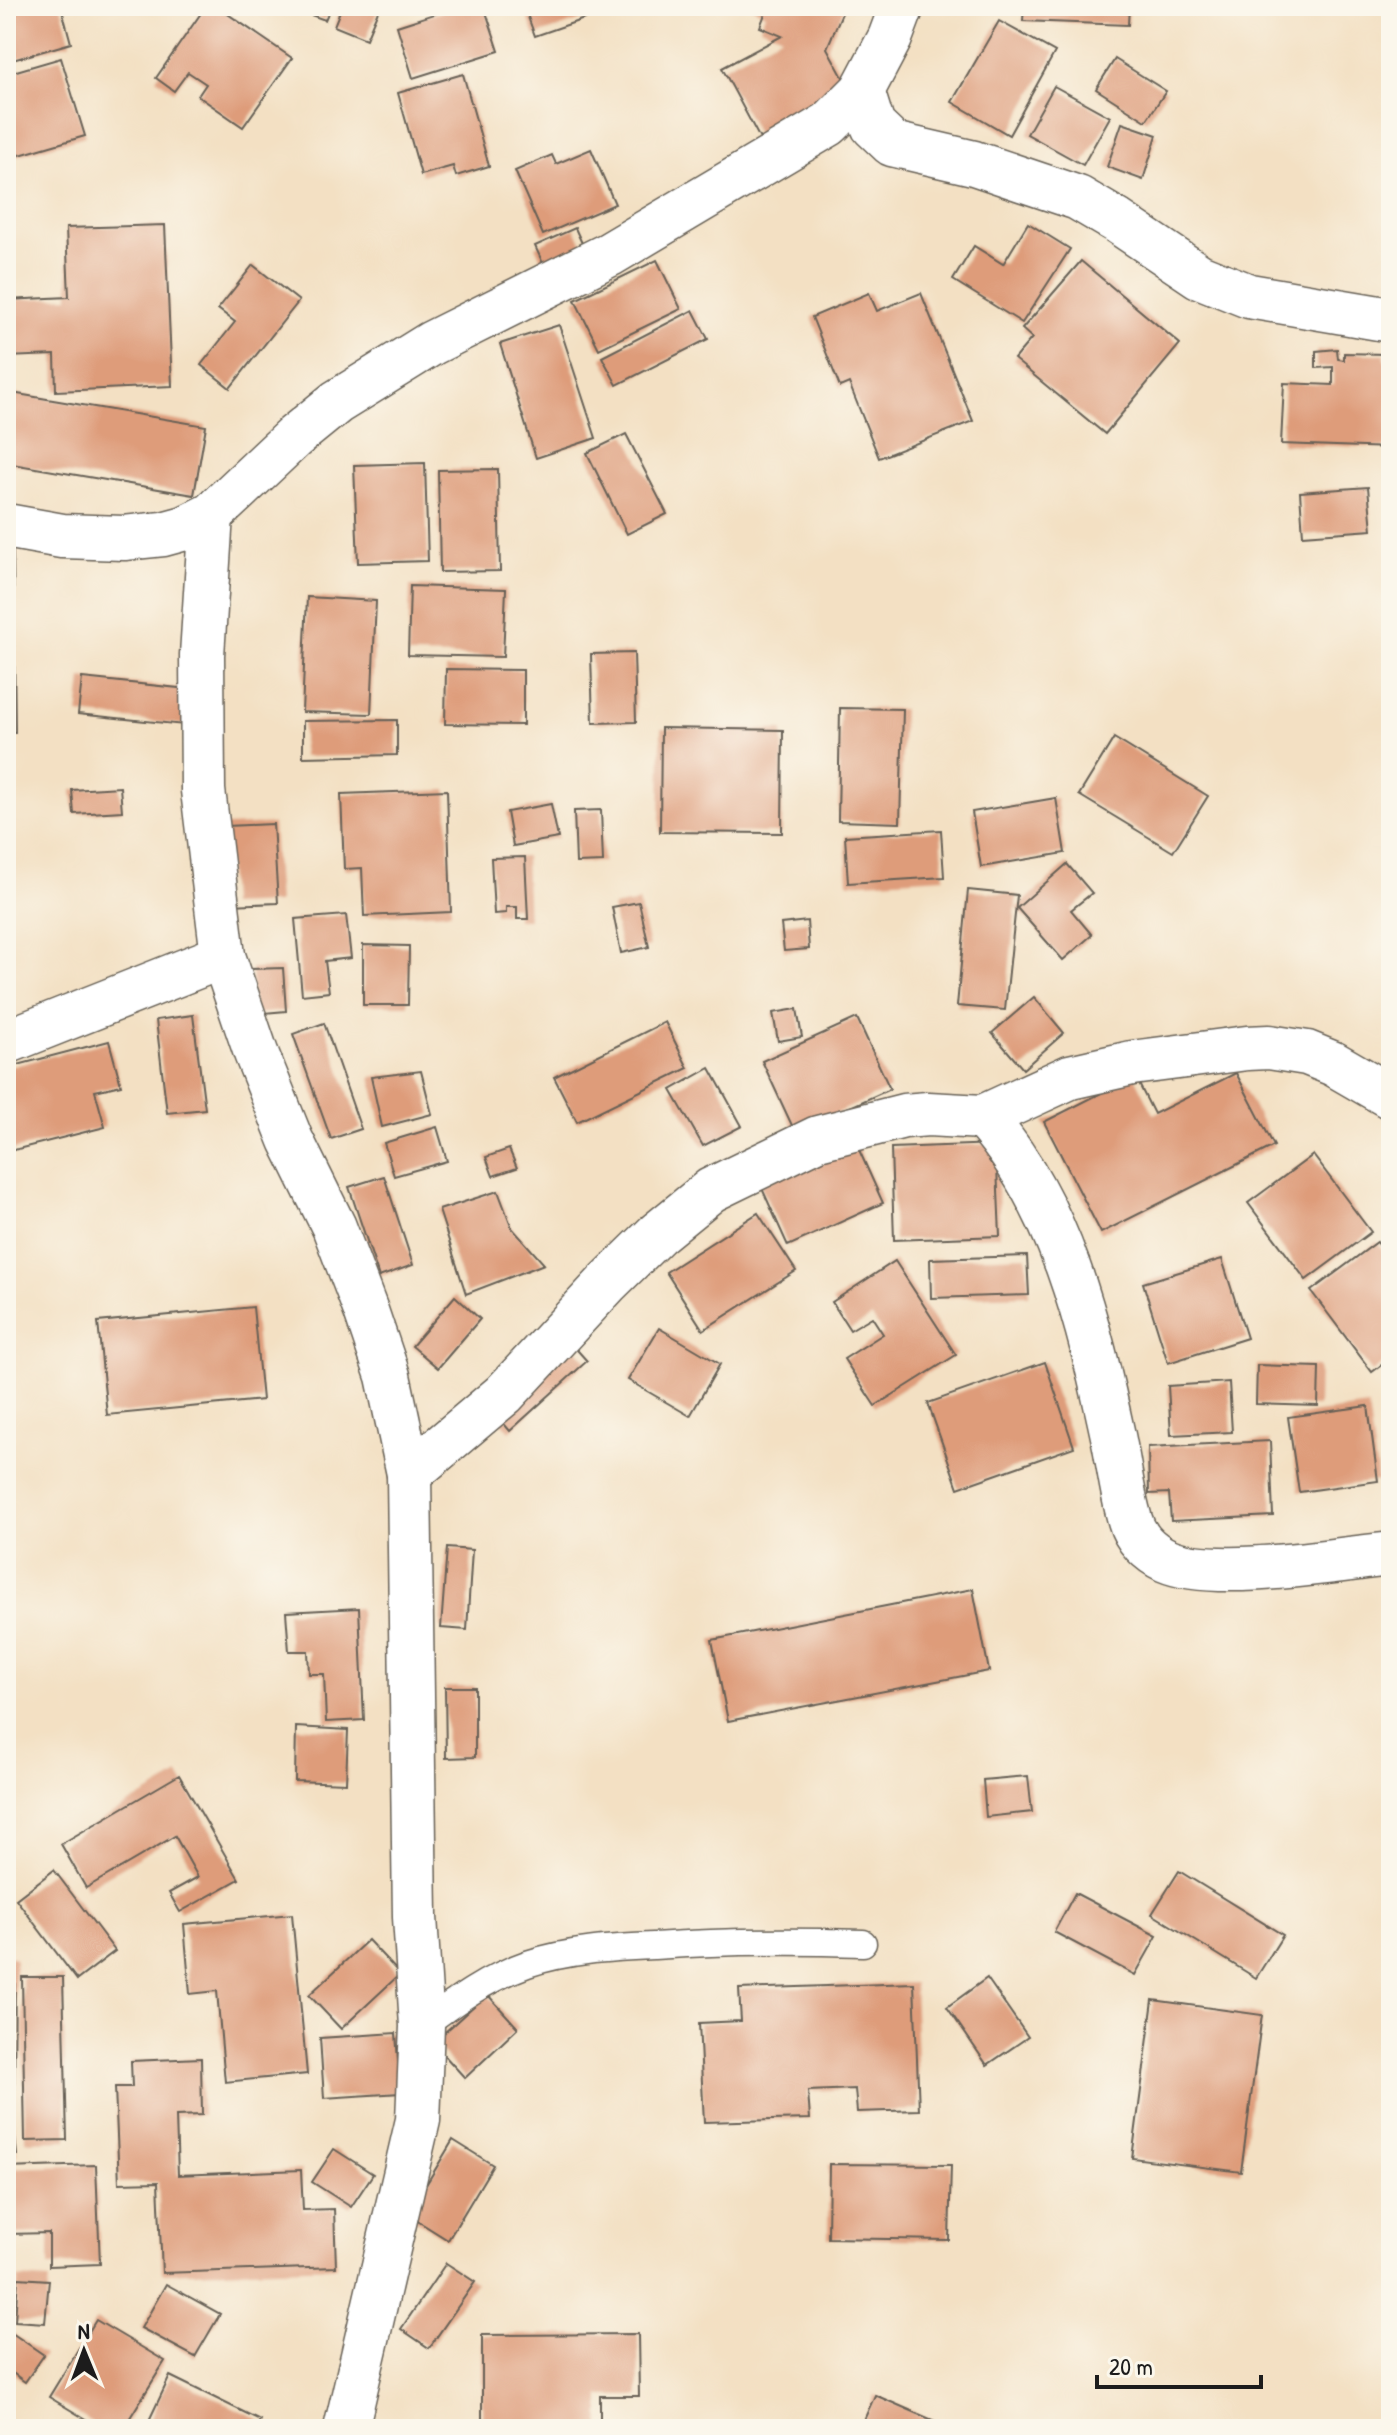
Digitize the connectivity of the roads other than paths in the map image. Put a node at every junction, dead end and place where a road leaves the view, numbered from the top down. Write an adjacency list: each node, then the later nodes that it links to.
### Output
1 (902, 6): 2 (street)
2 (862, 91): 3 (street); 4 (street)
3 (1391, 320)
4 (211, 515): 5 (street); 6 (street)
5 (6, 526)
6 (223, 956): 7 (street); 10 (street)
7 (6, 1042)
8 (1391, 1097): 9 (street)
9 (983, 1117): 10 (street); 11 (street)
10 (409, 1474): 13 (street)
11 (1391, 1554)
12 (863, 1943): 13 (lane)
13 (422, 2026): 14 (street)
14 (346, 2429)

